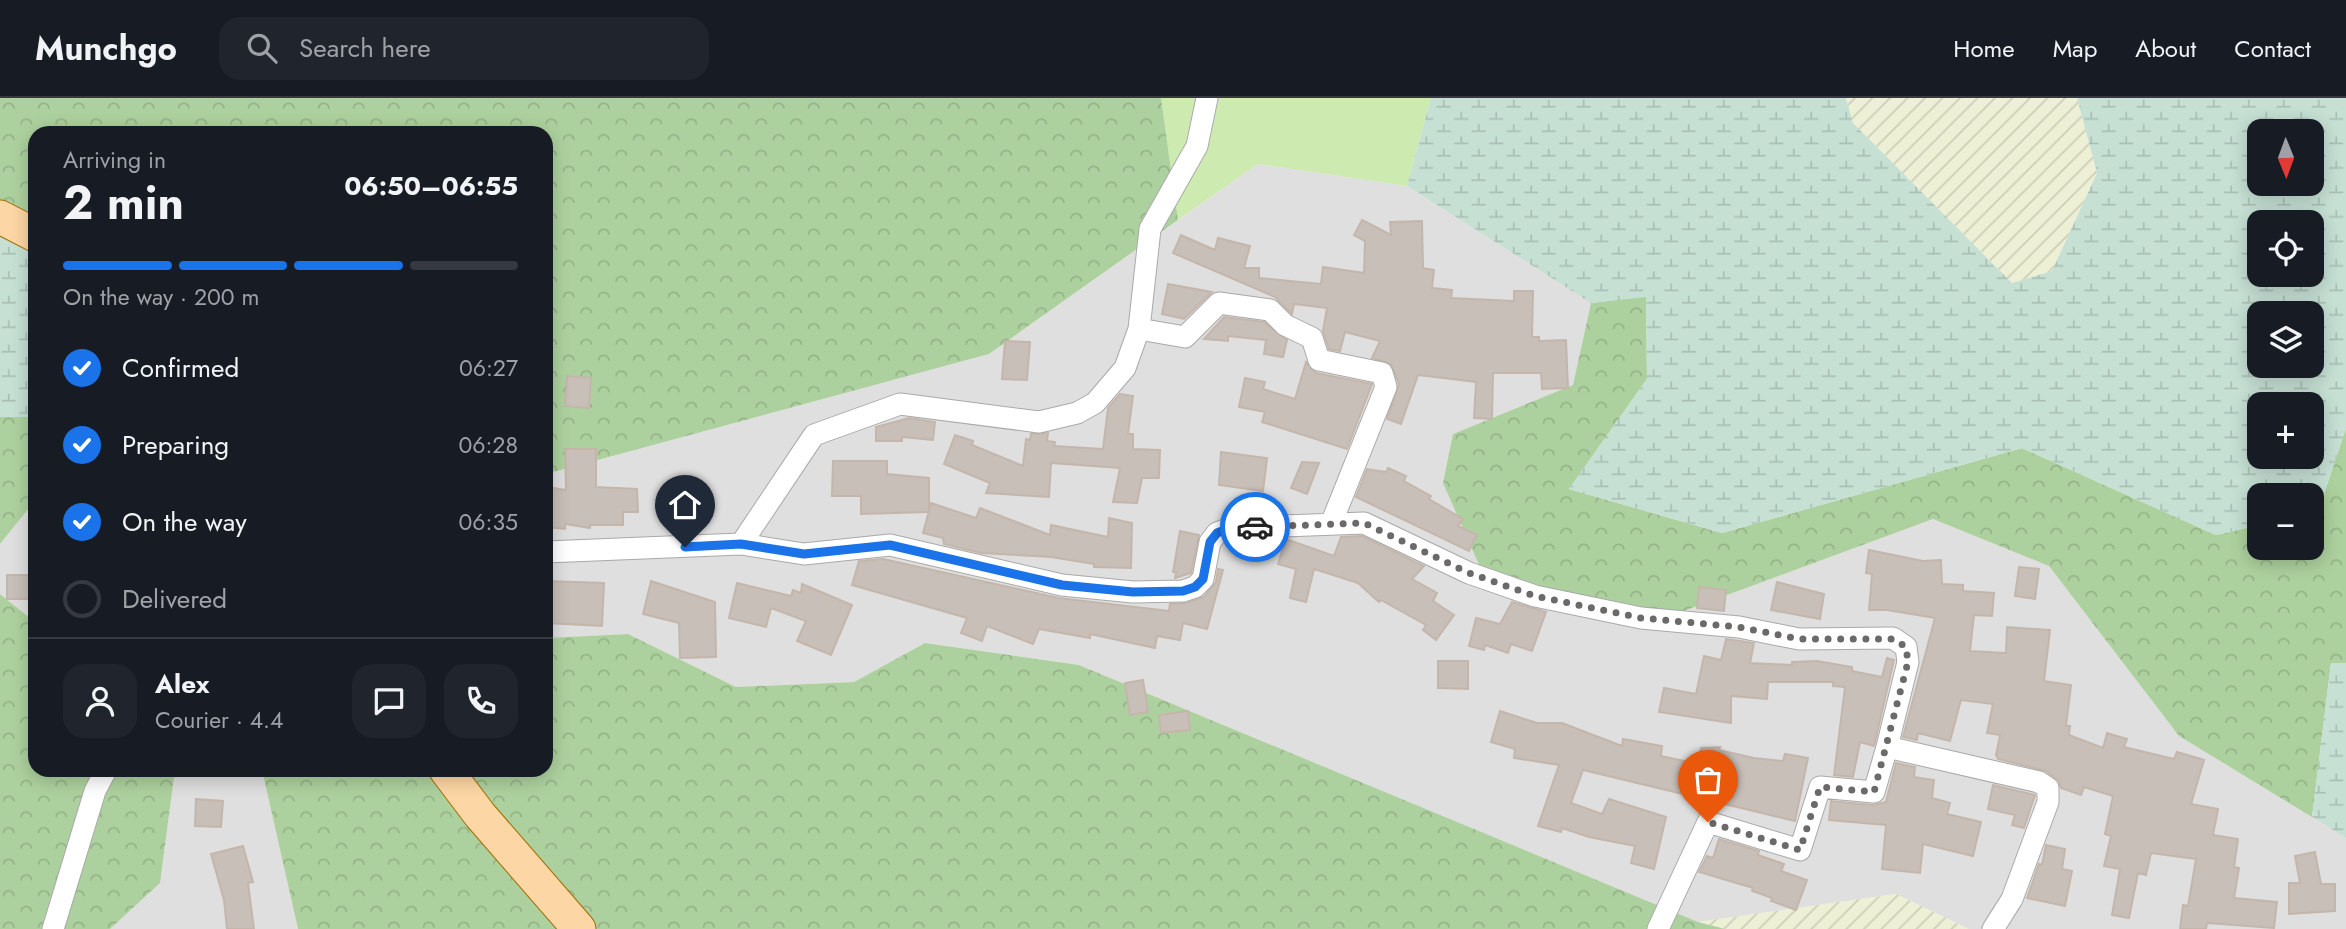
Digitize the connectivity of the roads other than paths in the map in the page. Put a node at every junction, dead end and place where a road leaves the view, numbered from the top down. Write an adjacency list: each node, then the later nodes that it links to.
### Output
1 (1207, 98): 4 (street)
2 (0, 216): 3 (main road)
3 (28, 231)
4 (1139, 330): 5 (street); 6 (street)
5 (1331, 524): 6 (street); 8 (street)
6 (741, 544): 7 (street)
7 (553, 552)
8 (1887, 747): 13 (street); 14 (street)
9 (102, 777): 11 (street)
10 (451, 777): 12 (main road)
11 (53, 929)
12 (579, 929)
13 (1658, 929)
14 (1993, 929)

